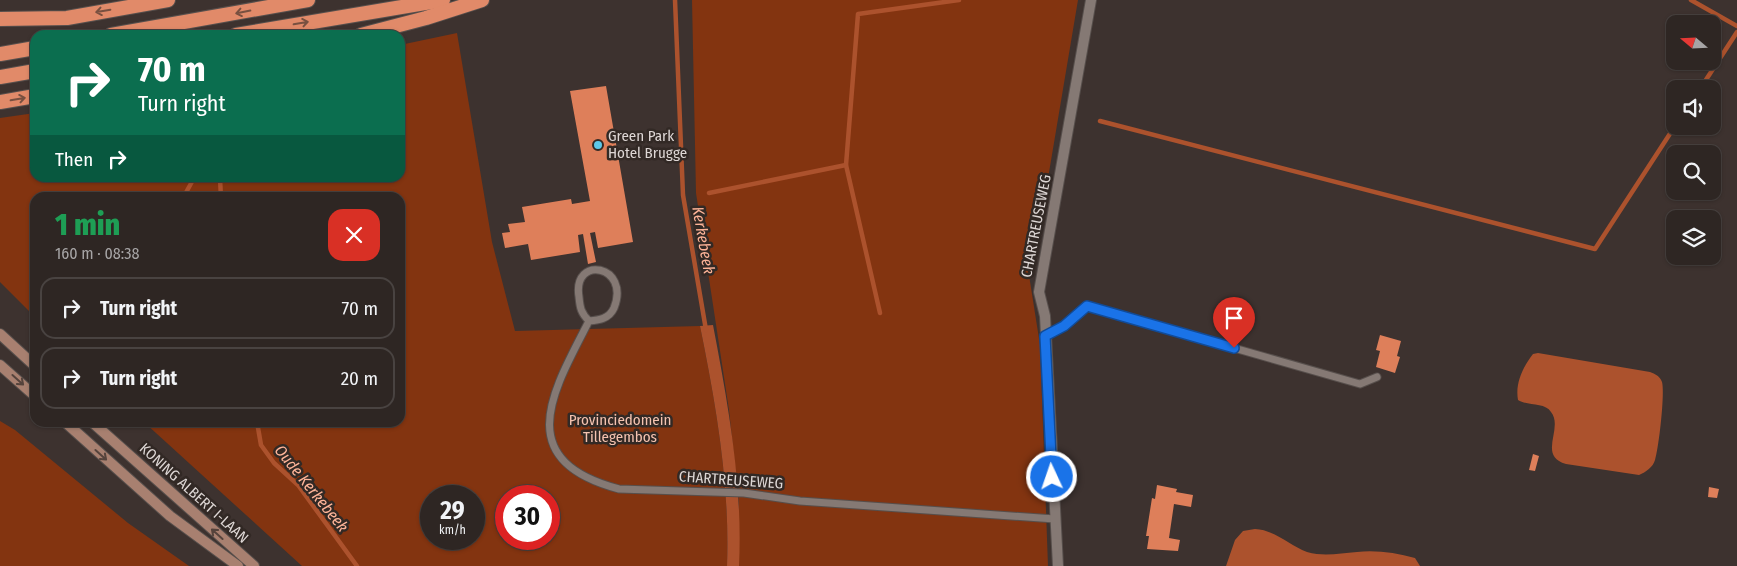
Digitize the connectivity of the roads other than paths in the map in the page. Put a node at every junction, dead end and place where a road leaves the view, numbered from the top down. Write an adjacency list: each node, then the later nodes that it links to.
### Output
1 (168, 0): 6 (highway, one-way to 6)
2 (308, 0): 7 (highway, one-way to 7)
3 (443, 0): 8 (highway, one-way to 3)
4 (482, 0): 9 (highway)
5 (1091, 0): 18 (street, CHARTREUSEWEG)
6 (0, 19)
7 (139, 30)
8 (266, 30)
9 (380, 30)
10 (30, 49): 11 (highway)
11 (0, 54)
12 (30, 72): 13 (highway)
13 (0, 77)
14 (30, 97): 15 (highway, one-way to 14)
15 (0, 102)
16 (588, 321): 16 (lane); 25 (lane, CHARTREUSEWEG)
17 (0, 334): 19 (main road)
18 (1045, 336): 21 (lane); 25 (street, CHARTREUSEWEG)
19 (30, 361)
20 (0, 365): 22 (main road, one-way to 22)
21 (1377, 377)
22 (30, 392)
23 (71, 427): 26 (main road, KONING ALBERT I-LAAN, one-way to 26)
24 (98, 427): 27 (main road, KONING ALBERT I-LAAN, one-way to 24)
25 (1055, 519): 28 (street, CHARTREUSEWEG)
26 (238, 566)
27 (254, 566)
28 (1058, 566)

